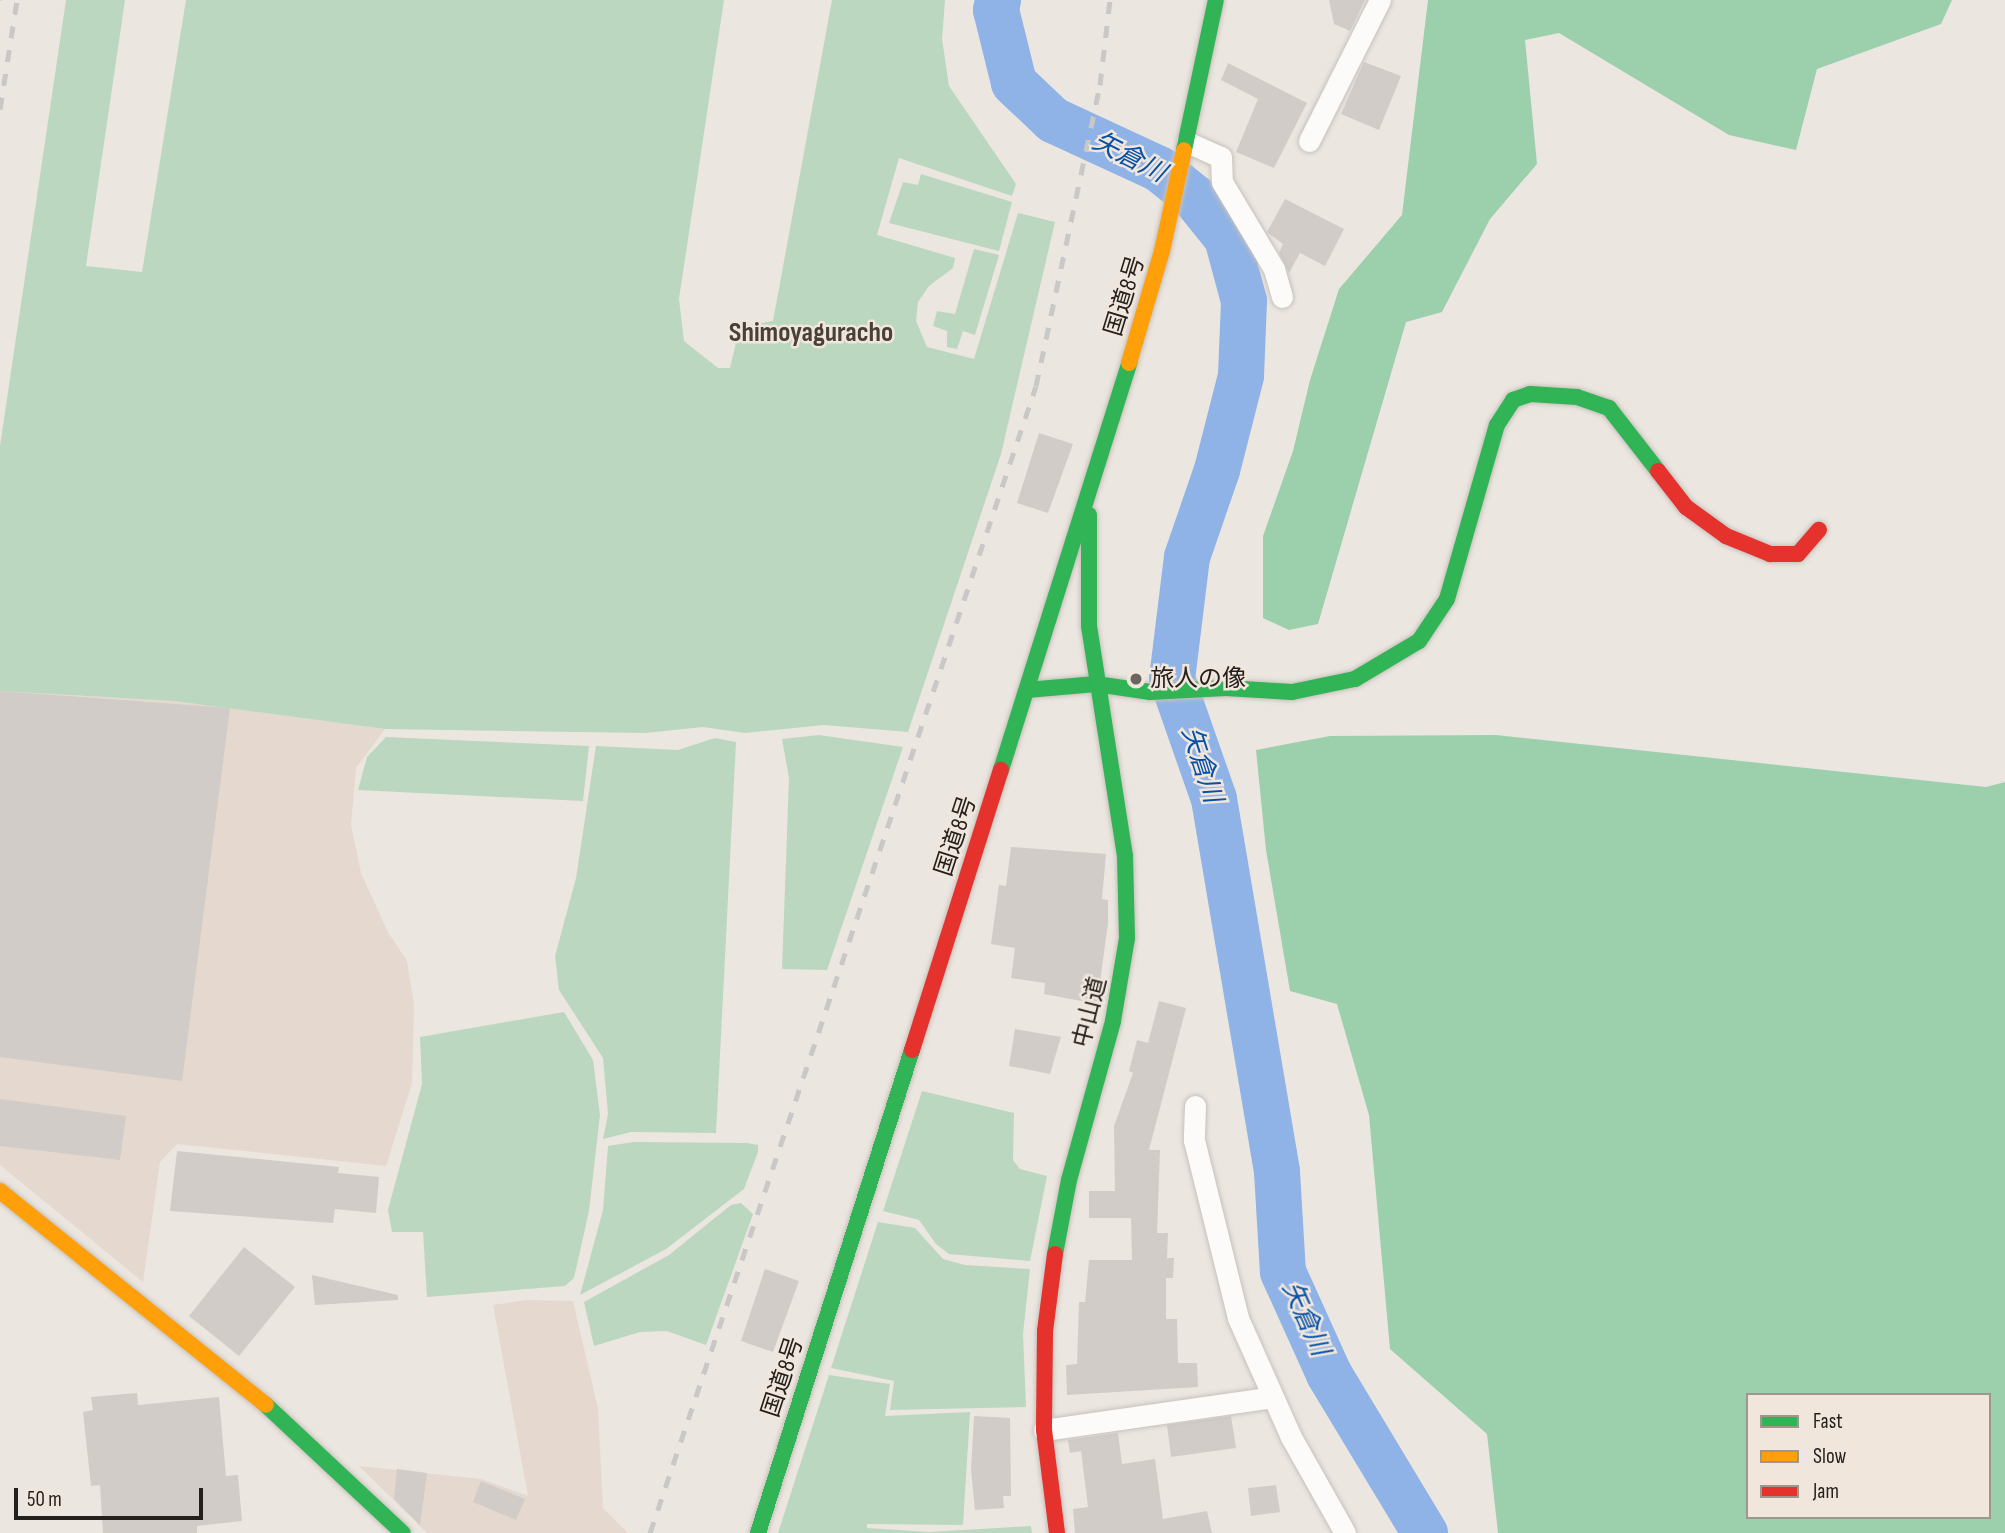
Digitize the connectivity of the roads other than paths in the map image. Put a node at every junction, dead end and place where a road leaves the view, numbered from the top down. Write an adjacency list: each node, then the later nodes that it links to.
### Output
1 (1216, 0): 4 (main road, 国道8号)
2 (1380, 0): 3 (street)
3 (1309, 141)
4 (1186, 146): 5 (street); 6 (main road, 国道8号)
5 (1282, 297)
6 (1088, 498): 8 (main road, 国道8号); 9 (main road, 中山道)
7 (1819, 530): 10 (main road)
8 (1056, 600): 9 (street); 11 (main road, 国道8号)
9 (1089, 626): 10 (main road, 中山道)
10 (1096, 684): 11 (main road); 15 (main road, 中山道)
11 (1027, 690): 17 (main road, 国道8号)
12 (1195, 1106): 14 (street)
13 (0, 1191): 16 (main road)
14 (1273, 1397): 15 (street); 19 (street)
15 (1044, 1430): 18 (main road, 中山道)
16 (403, 1533)
17 (758, 1533)
18 (1057, 1533)
19 (1345, 1533)

